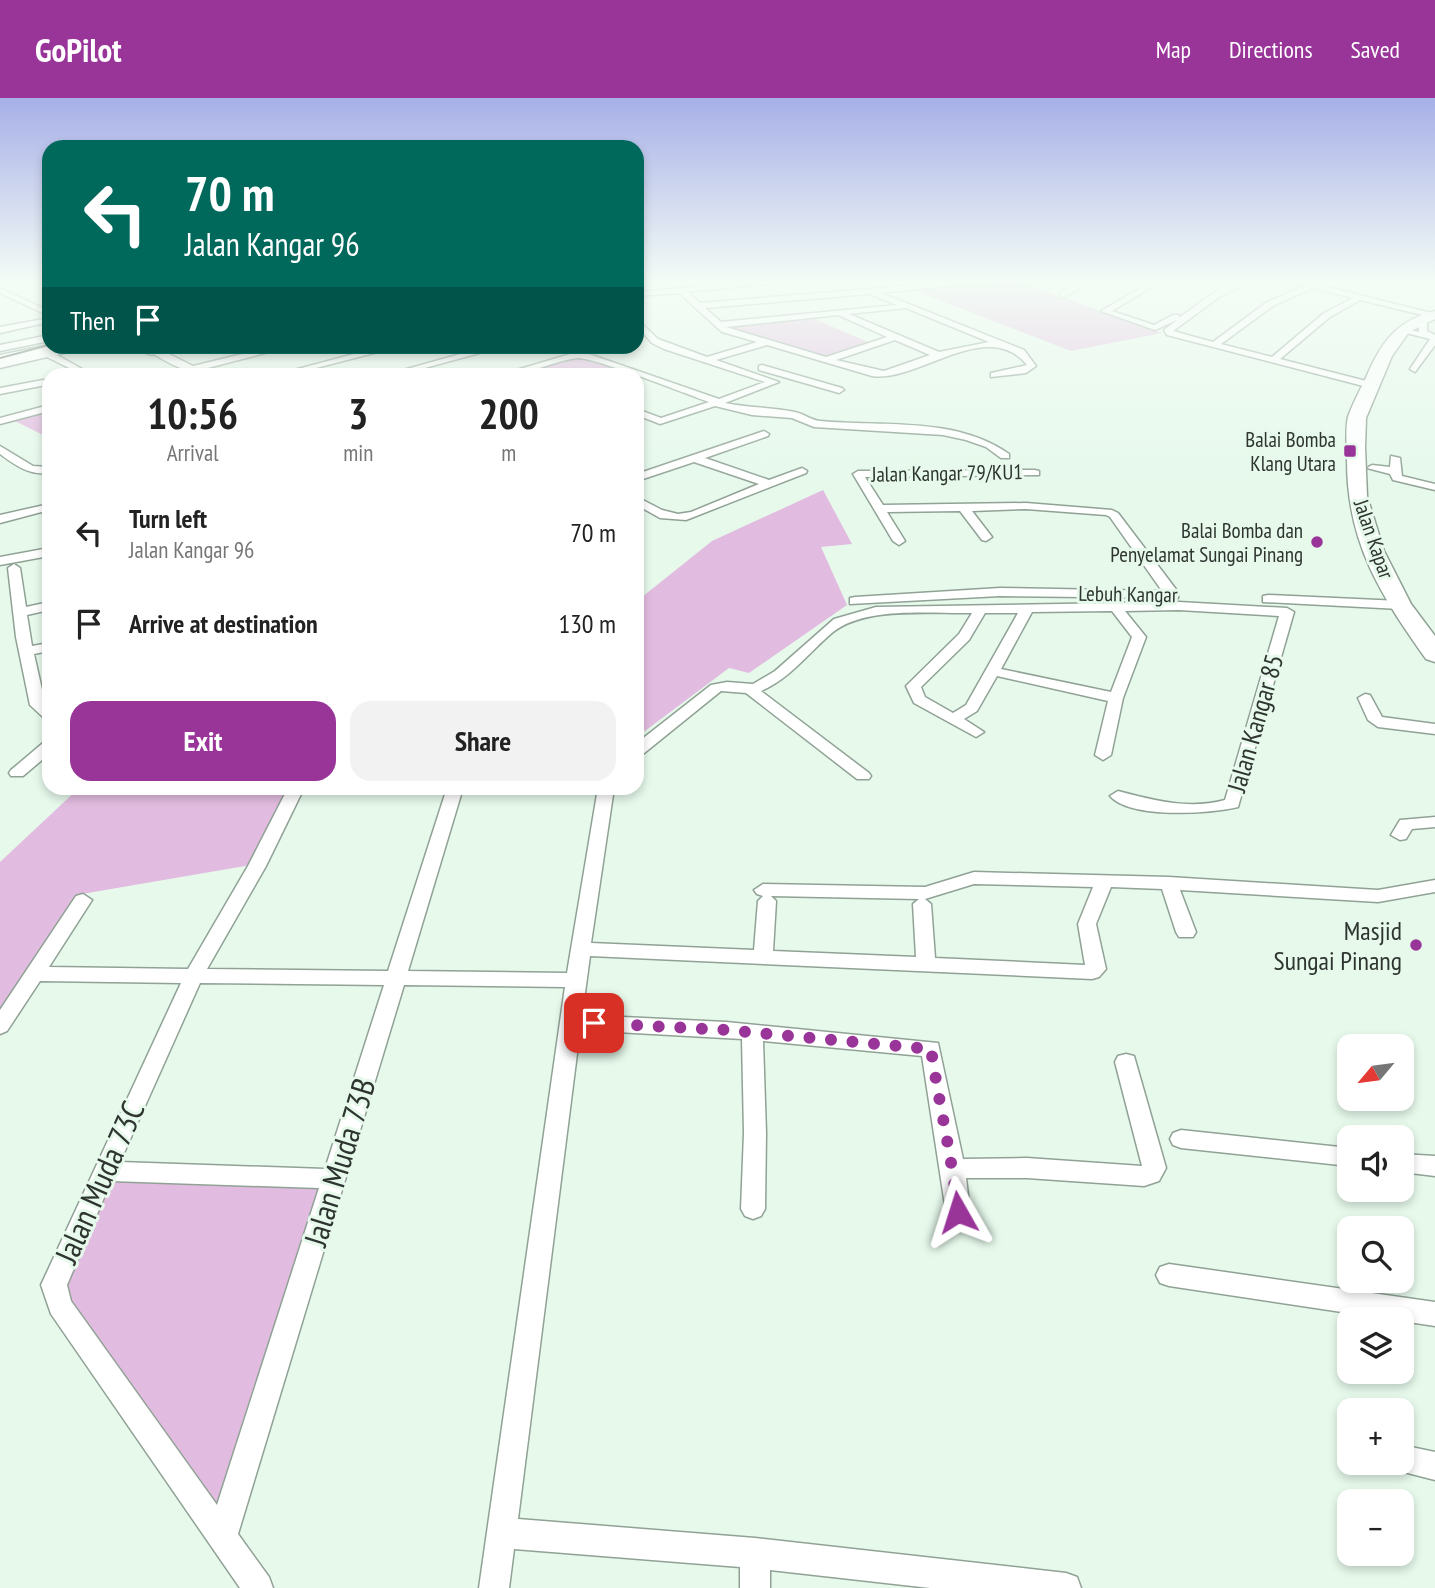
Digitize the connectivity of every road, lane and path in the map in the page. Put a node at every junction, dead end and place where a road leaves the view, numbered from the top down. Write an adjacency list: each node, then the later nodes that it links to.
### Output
1 (42, 350): 22 (highway)
2 (675, 350): 26 (street)
3 (742, 350): 25 (street)
4 (788, 350): 27 (street)
5 (857, 350): 27 (street)
6 (925, 350): 24 (street)
7 (965, 350): 24 (street)
8 (1015, 350): 38 (street)
9 (1232, 350): 28 (street)
10 (1286, 350): 28 (street)
11 (1388, 350): 41 (highway, Jalan Kapar)
12 (1407, 350): 58 (highway, Jalan Kapar)
13 (1421, 350): 37 (street)
14 (42, 351): 29 (street)
15 (42, 352): 29 (highway)
16 (57, 354): 30 (street)
17 (158, 354): 31 (street)
18 (260, 354): 32 (street)
19 (366, 354): 33 (street)
20 (473, 354): 23 (street)
21 (580, 354): 35 (street); 36 (street)
22 (0, 355)
23 (470, 355): 34 (street)
24 (938, 355): 27 (street)
25 (721, 356): 26 (street); 42 (street)
26 (708, 360): 44 (street)
27 (826, 360)
28 (1273, 360): 41 (street)
29 (0, 363)
30 (78, 368)
31 (185, 368)
32 (212, 368)
33 (312, 368)
34 (418, 368)
35 (538, 368)
36 (620, 368)
37 (1415, 369)
38 (994, 374)
39 (644, 377): 44 (street)
40 (42, 383): 43 (street)
41 (1371, 385): 74 (highway, Jalan Kapar)
42 (839, 390)
43 (0, 391)
44 (716, 402): 46 (street); 50 (street)
45 (42, 410): 47 (street)
46 (644, 414)
47 (0, 421)
48 (764, 434): 51 (street)
49 (0, 449): 55 (street)
50 (1005, 456)
51 (694, 458): 57 (street); 59 (street)
52 (1395, 458): 54 (street)
53 (802, 471): 59 (street)
54 (1395, 471): 58 (street); 60 (street)
55 (42, 472)
56 (1035, 473): 64 (street, Jalan Kangar 79/KU1)
57 (644, 476)
58 (1374, 477)
59 (769, 484): 61 (street)
60 (1435, 487)
61 (644, 504)
62 (963, 507): 64 (street); 66 (street); 71 (street)
63 (42, 509): 65 (street)
64 (880, 509): 67 (street)
65 (0, 519)
66 (986, 537)
67 (899, 541)
68 (42, 553): 69 (street)
69 (0, 561)
70 (14, 570): 81 (street)
71 (1172, 595): 72 (street, Lebuh Kangar); 73 (street, Lebuh Kangar)
72 (1275, 600): 74 (street, Lebuh Kangar); 80 (street)
73 (855, 601)
74 (1400, 606): 85 (highway, Jalan Kapar)
75 (1425, 607): 82 (highway)
76 (42, 608): 81 (street)
77 (982, 608): 79 (street); 87 (street); 91 (street)
78 (1116, 608): 79 (street); 80 (street); 88 (street)
79 (1027, 609): 86 (street)
80 (1287, 612): 102 (street, Jalan Kangar 85)
81 (19, 613): 84 (street)
82 (1435, 625)
83 (42, 648): 84 (street)
84 (27, 651): 90 (street)
85 (1435, 653)
86 (992, 671): 88 (street); 91 (street)
87 (750, 689): 94 (street); 98 (street)
88 (1116, 698): 96 (street)
89 (1365, 698): 92 (street)
90 (42, 709)
91 (954, 719): 93 (street)
92 (1435, 729)
93 (976, 732)
94 (644, 745)
95 (42, 752): 97 (street)
96 (1103, 755)
97 (17, 773)
98 (863, 776)
99 (291, 795): 115 (street, Jalan Muda 73C)
100 (453, 795): 116 (street, Jalan Muda 73B)
101 (605, 795): 111 (street)
102 (1118, 796)
103 (1435, 822): 104 (street)
104 (1400, 835)
105 (1105, 881): 106 (street); 112 (street); 113 (street)
106 (1169, 883): 107 (street); 110 (street)
107 (1435, 886)
108 (83, 900): 114 (street)
109 (922, 904): 113 (street)
110 (1186, 932)
111 (581, 949): 112 (street); 117 (street)
112 (763, 957): 113 (street)
113 (926, 965)
114 (36, 974): 115 (street); 119 (street)
115 (194, 975): 116 (street); 127 (street, Jalan Muda 73C)
116 (396, 978): 117 (street); 128 (street, Jalan Muda 73B)
117 (576, 980): 118 (street)
118 (570, 1022): 120 (street); 135 (street)
119 (0, 1026)
120 (752, 1033): 126 (street); 129 (street)
121 (1126, 1062): 126 (street)
122 (1181, 1139): 123 (street)
123 (1337, 1156)
124 (1414, 1164): 125 (street)
125 (1435, 1166)
126 (954, 1168): 130 (street)
127 (106, 1171): 128 (street); 136 (street, Jalan Muda 73C)
128 (334, 1179): 136 (street, Jalan Muda 73B)
129 (753, 1209)
130 (958, 1212)
131 (1169, 1275): 132 (street)
132 (1435, 1314)
133 (1414, 1462): 134 (street)
134 (1435, 1466)
135 (502, 1533): 137 (street); 139 (street)
136 (222, 1537): 138 (street, Jalan Muda 73C)
137 (755, 1553): 140 (street); 141 (street)
138 (258, 1588)
139 (494, 1588)
140 (755, 1588)
141 (1066, 1588)

